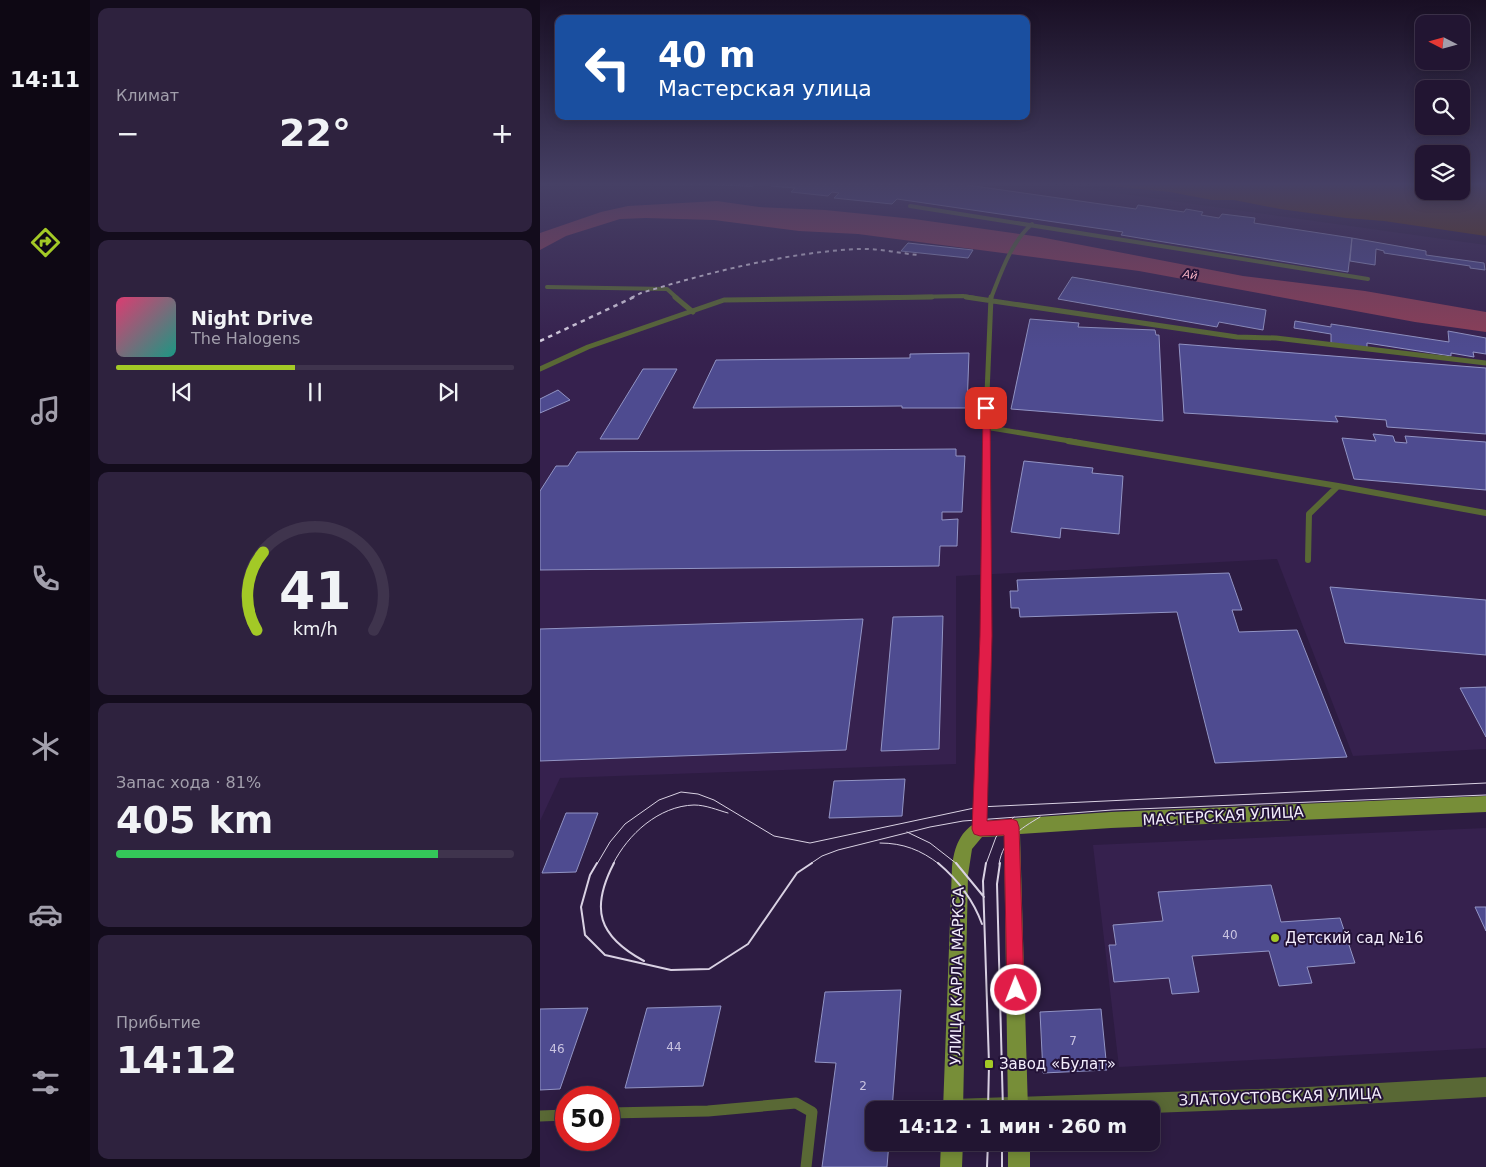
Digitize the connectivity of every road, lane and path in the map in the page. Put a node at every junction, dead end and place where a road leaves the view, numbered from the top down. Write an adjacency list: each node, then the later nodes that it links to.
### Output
1 (1020, 238): 5 (lane)
2 (1120, 238): 3 (lane)
3 (1368, 279)
4 (547, 287): 6 (lane)
5 (990, 299): 6 (lane); 7 (lane); 9 (lane)
6 (693, 312): 8 (lane)
7 (1486, 363)
8 (540, 369)
9 (985, 427): 10 (lane); 15 (lane)
10 (1338, 486): 11 (lane); 12 (lane)
11 (1486, 513)
12 (1308, 560)
13 (1486, 804): 14 (main road, МАСТЕРСКАЯ УЛИЦА)
14 (1012, 827): 15 (main road, МАСТЕРСКАЯ УЛИЦА); 18 (main road)
15 (980, 829): 17 (main road, УЛИЦА КАРЛА МАРКСА)
16 (1486, 1087): 19 (street, ЗЛАТОУСТОВСКАЯ УЛИЦА)
17 (953, 1101)
18 (1018, 1101)
19 (1160, 1103)
20 (620, 1114): 25 (lane)
21 (555, 1115): 22 (lane)
22 (540, 1116)
23 (952, 1151): 26 (main road)
24 (1019, 1151): 27 (main road)
25 (806, 1167)
26 (951, 1167)
27 (1019, 1167)

